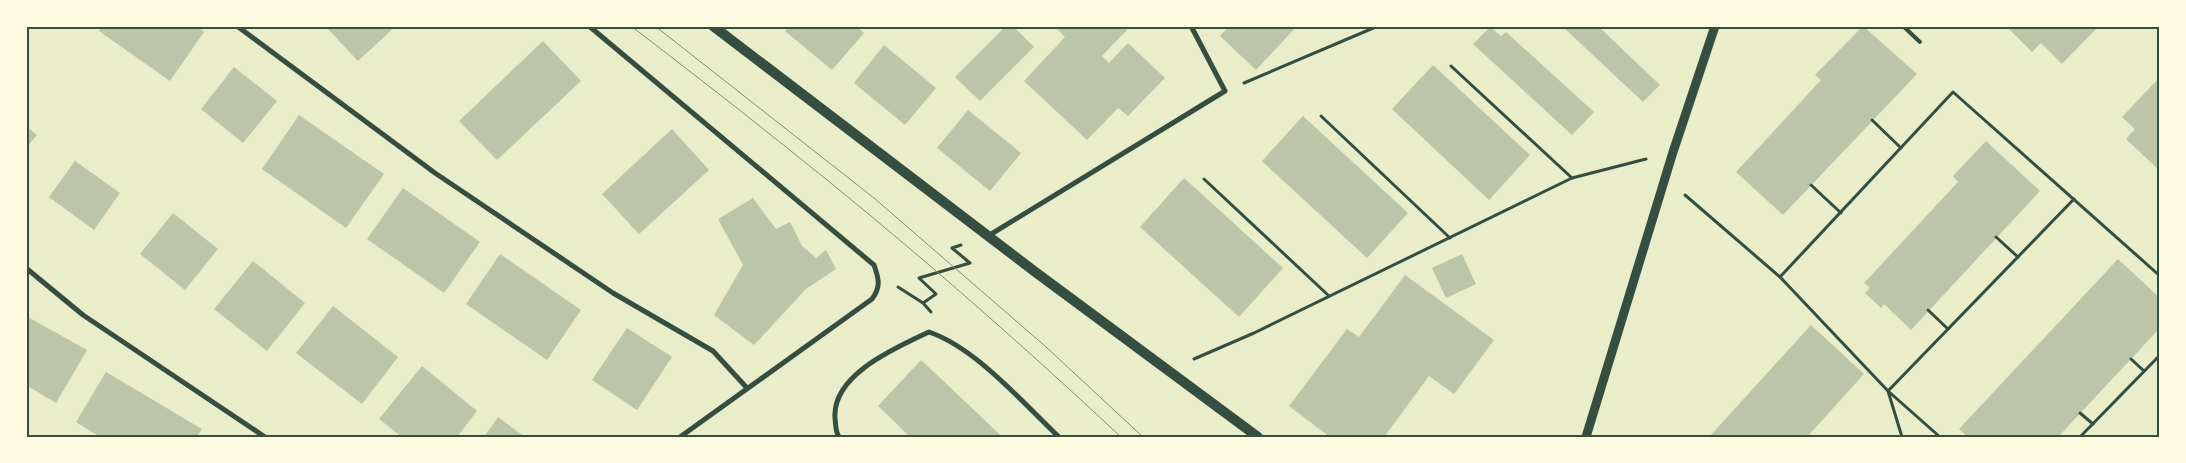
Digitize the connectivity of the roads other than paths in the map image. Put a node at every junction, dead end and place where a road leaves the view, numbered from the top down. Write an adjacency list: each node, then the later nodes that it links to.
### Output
1 (237, 26): 10 (street)
2 (589, 26): 10 (street)
3 (713, 26): 8 (main road)
4 (1191, 26): 8 (street)
5 (1716, 26): 16 (street)
6 (1903, 26): 7 (lane)
7 (1920, 42)
8 (988, 236): 15 (main road)
9 (26, 268): 11 (street)
10 (747, 388): 12 (street)
11 (266, 437)
12 (680, 437)
13 (839, 437): 14 (street)
14 (1059, 437)
15 (1258, 437)
16 (1586, 437)

